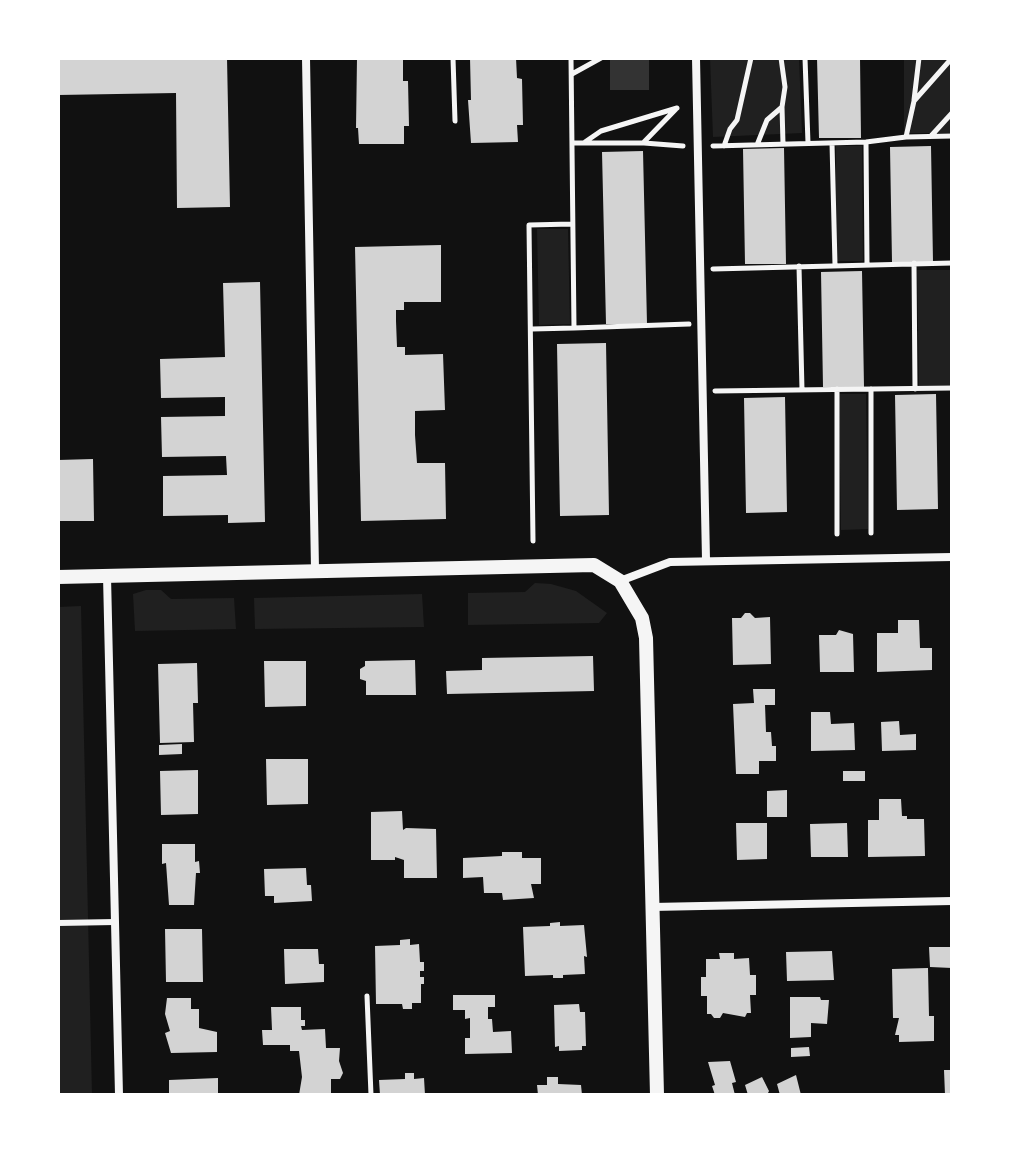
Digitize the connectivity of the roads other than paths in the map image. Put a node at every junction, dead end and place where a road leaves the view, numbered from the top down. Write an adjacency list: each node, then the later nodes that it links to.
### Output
1 (306, 58): 5 (street)
2 (696, 58): 4 (street)
3 (952, 557): 4 (street)
4 (706, 560): 8 (street)
5 (315, 569): 6 (street); 8 (street)
6 (107, 576): 7 (street); 11 (street)
7 (58, 577)
8 (620, 581): 10 (street)
9 (952, 901): 10 (street)
10 (652, 907): 14 (street)
11 (115, 922): 12 (lane); 13 (street)
12 (58, 923)
13 (119, 1095)
14 (657, 1095)

